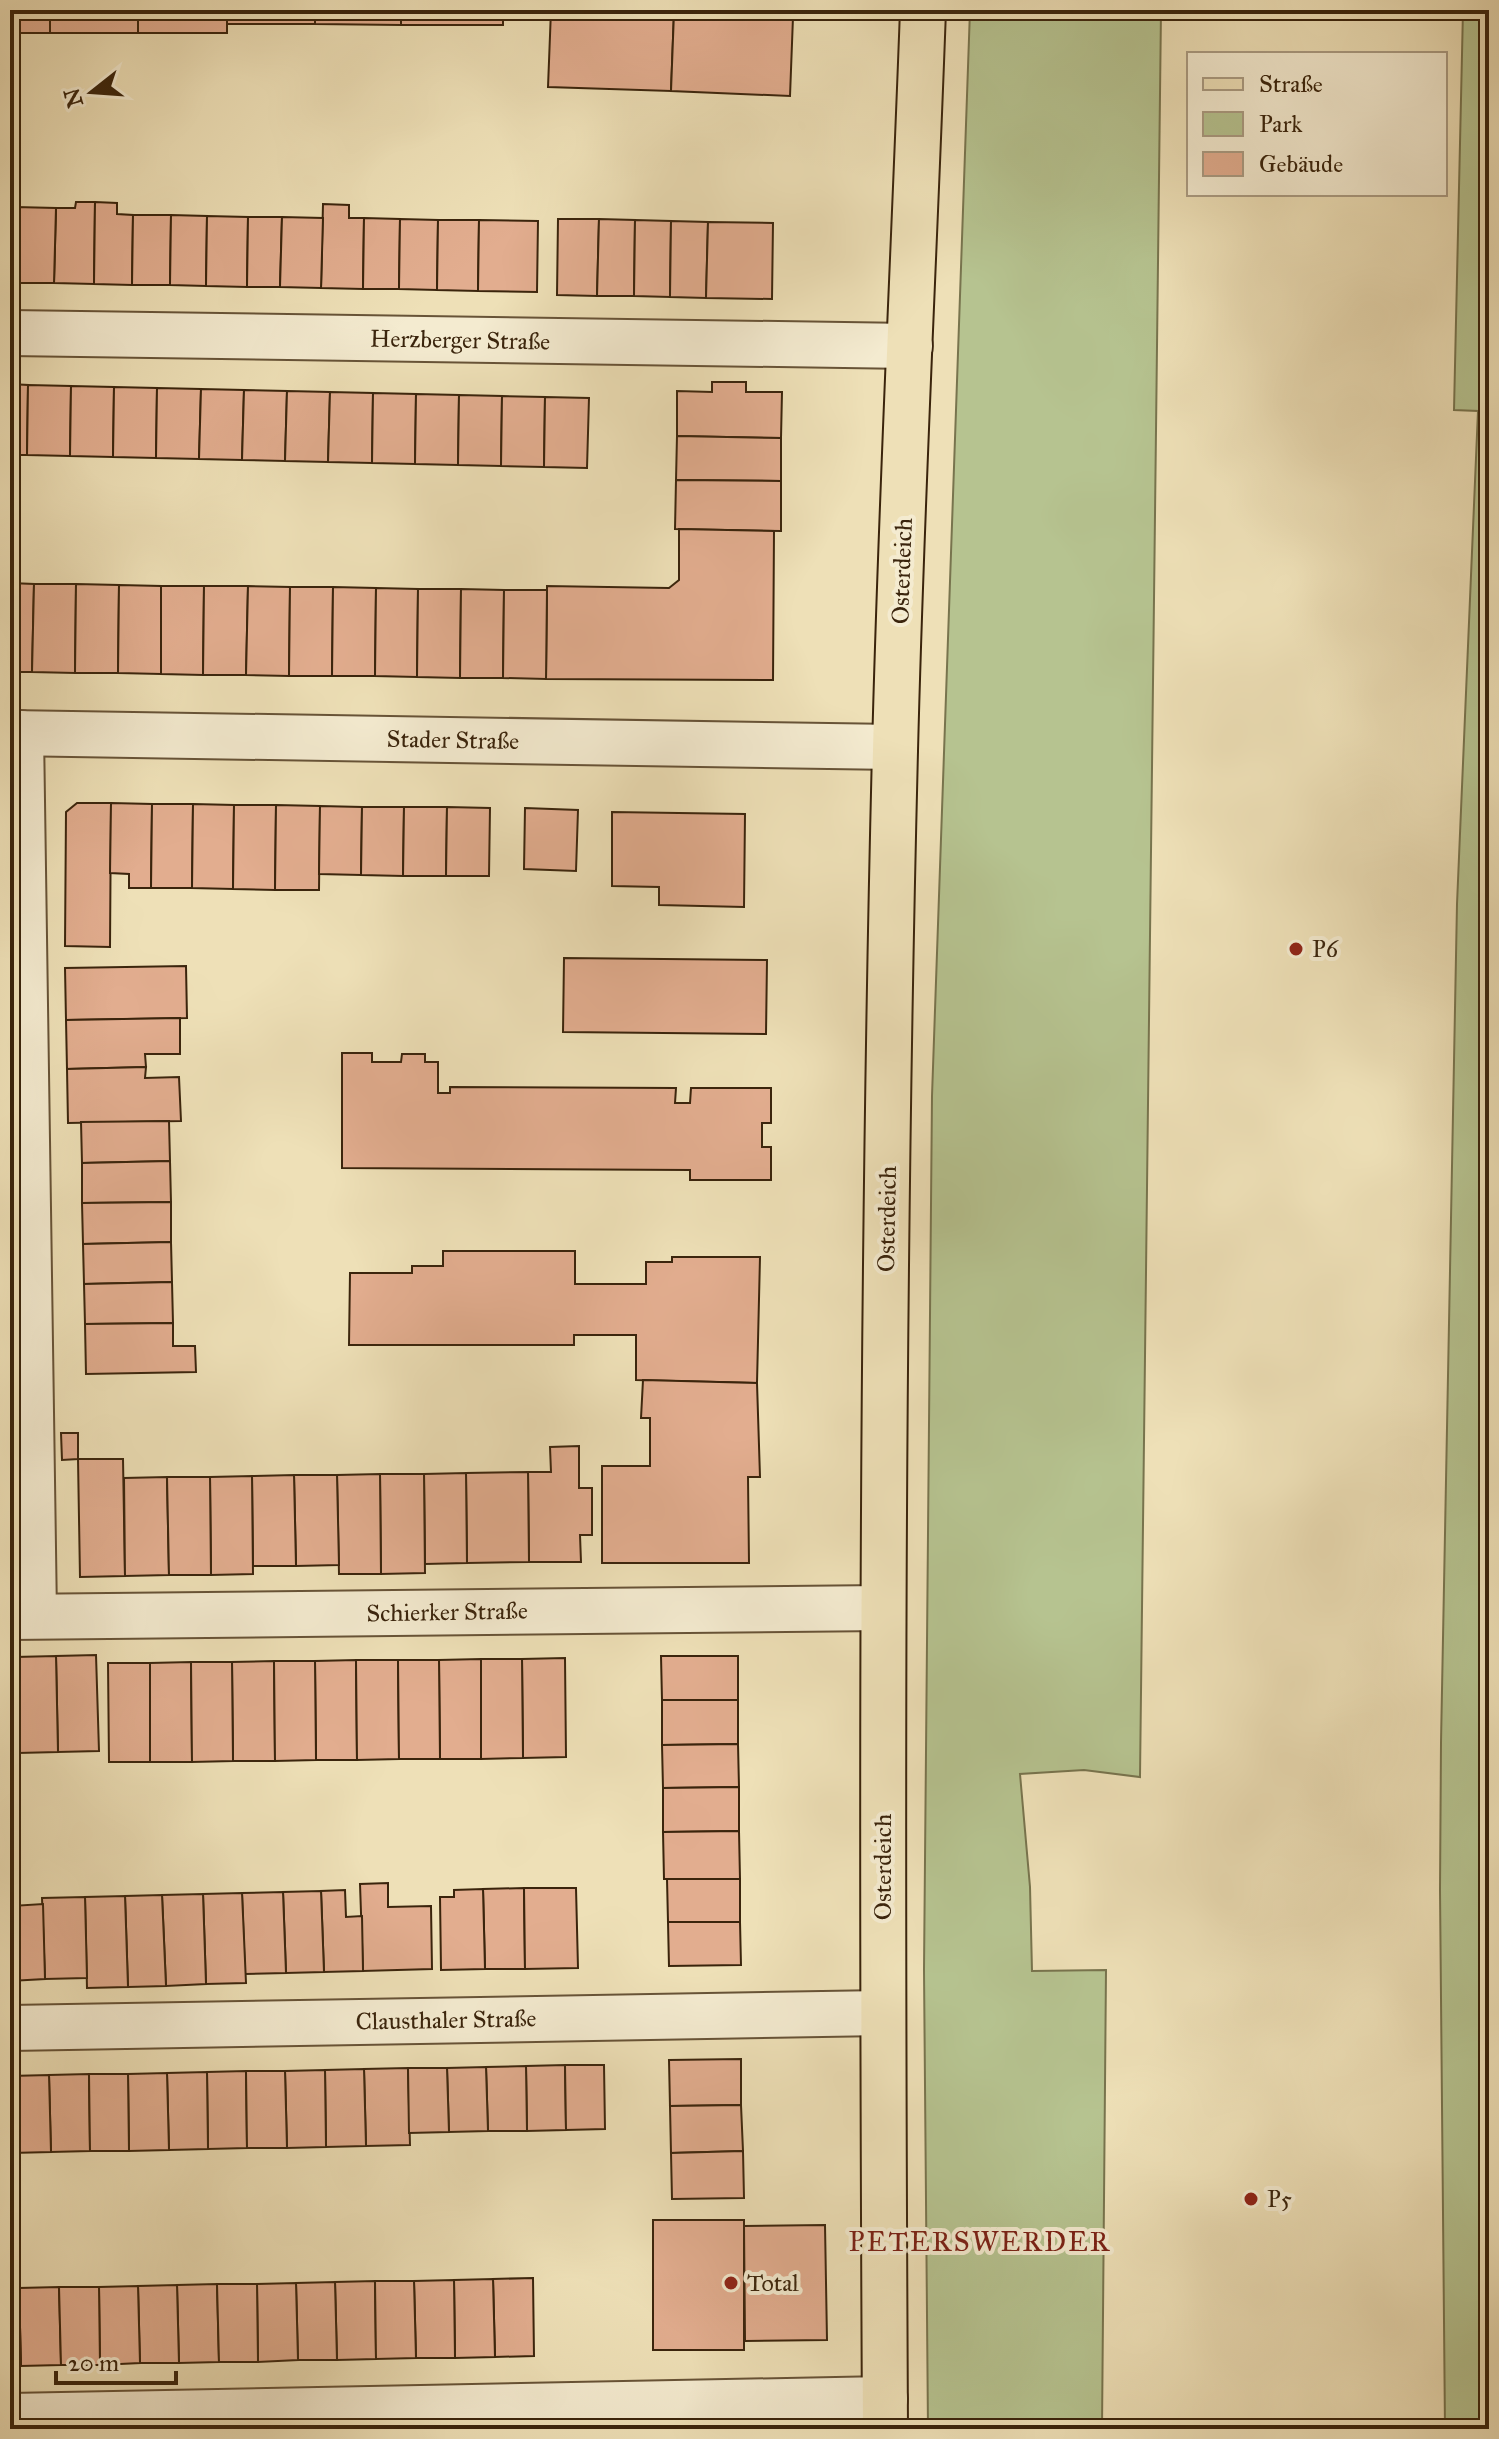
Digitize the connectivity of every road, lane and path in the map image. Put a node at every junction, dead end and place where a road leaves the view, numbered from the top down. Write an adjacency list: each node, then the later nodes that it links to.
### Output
1 (923, 10): 3 (main road, Osterdeich)
2 (10, 333): 3 (street, Herzberger Straße)
3 (910, 346): 5 (main road, Osterdeich)
4 (16, 733): 5 (street, Stader Straße); 7 (street)
5 (895, 747): 6 (main road, Osterdeich)
6 (883, 1608): 7 (street, Schierker Straße); 8 (main road, Osterdeich)
7 (22, 1617)
8 (883, 2013): 9 (street, Clausthaler Straße); 10 (main road, Osterdeich)
9 (10, 2028)
10 (885, 2414): 11 (street)
11 (10, 2416)

